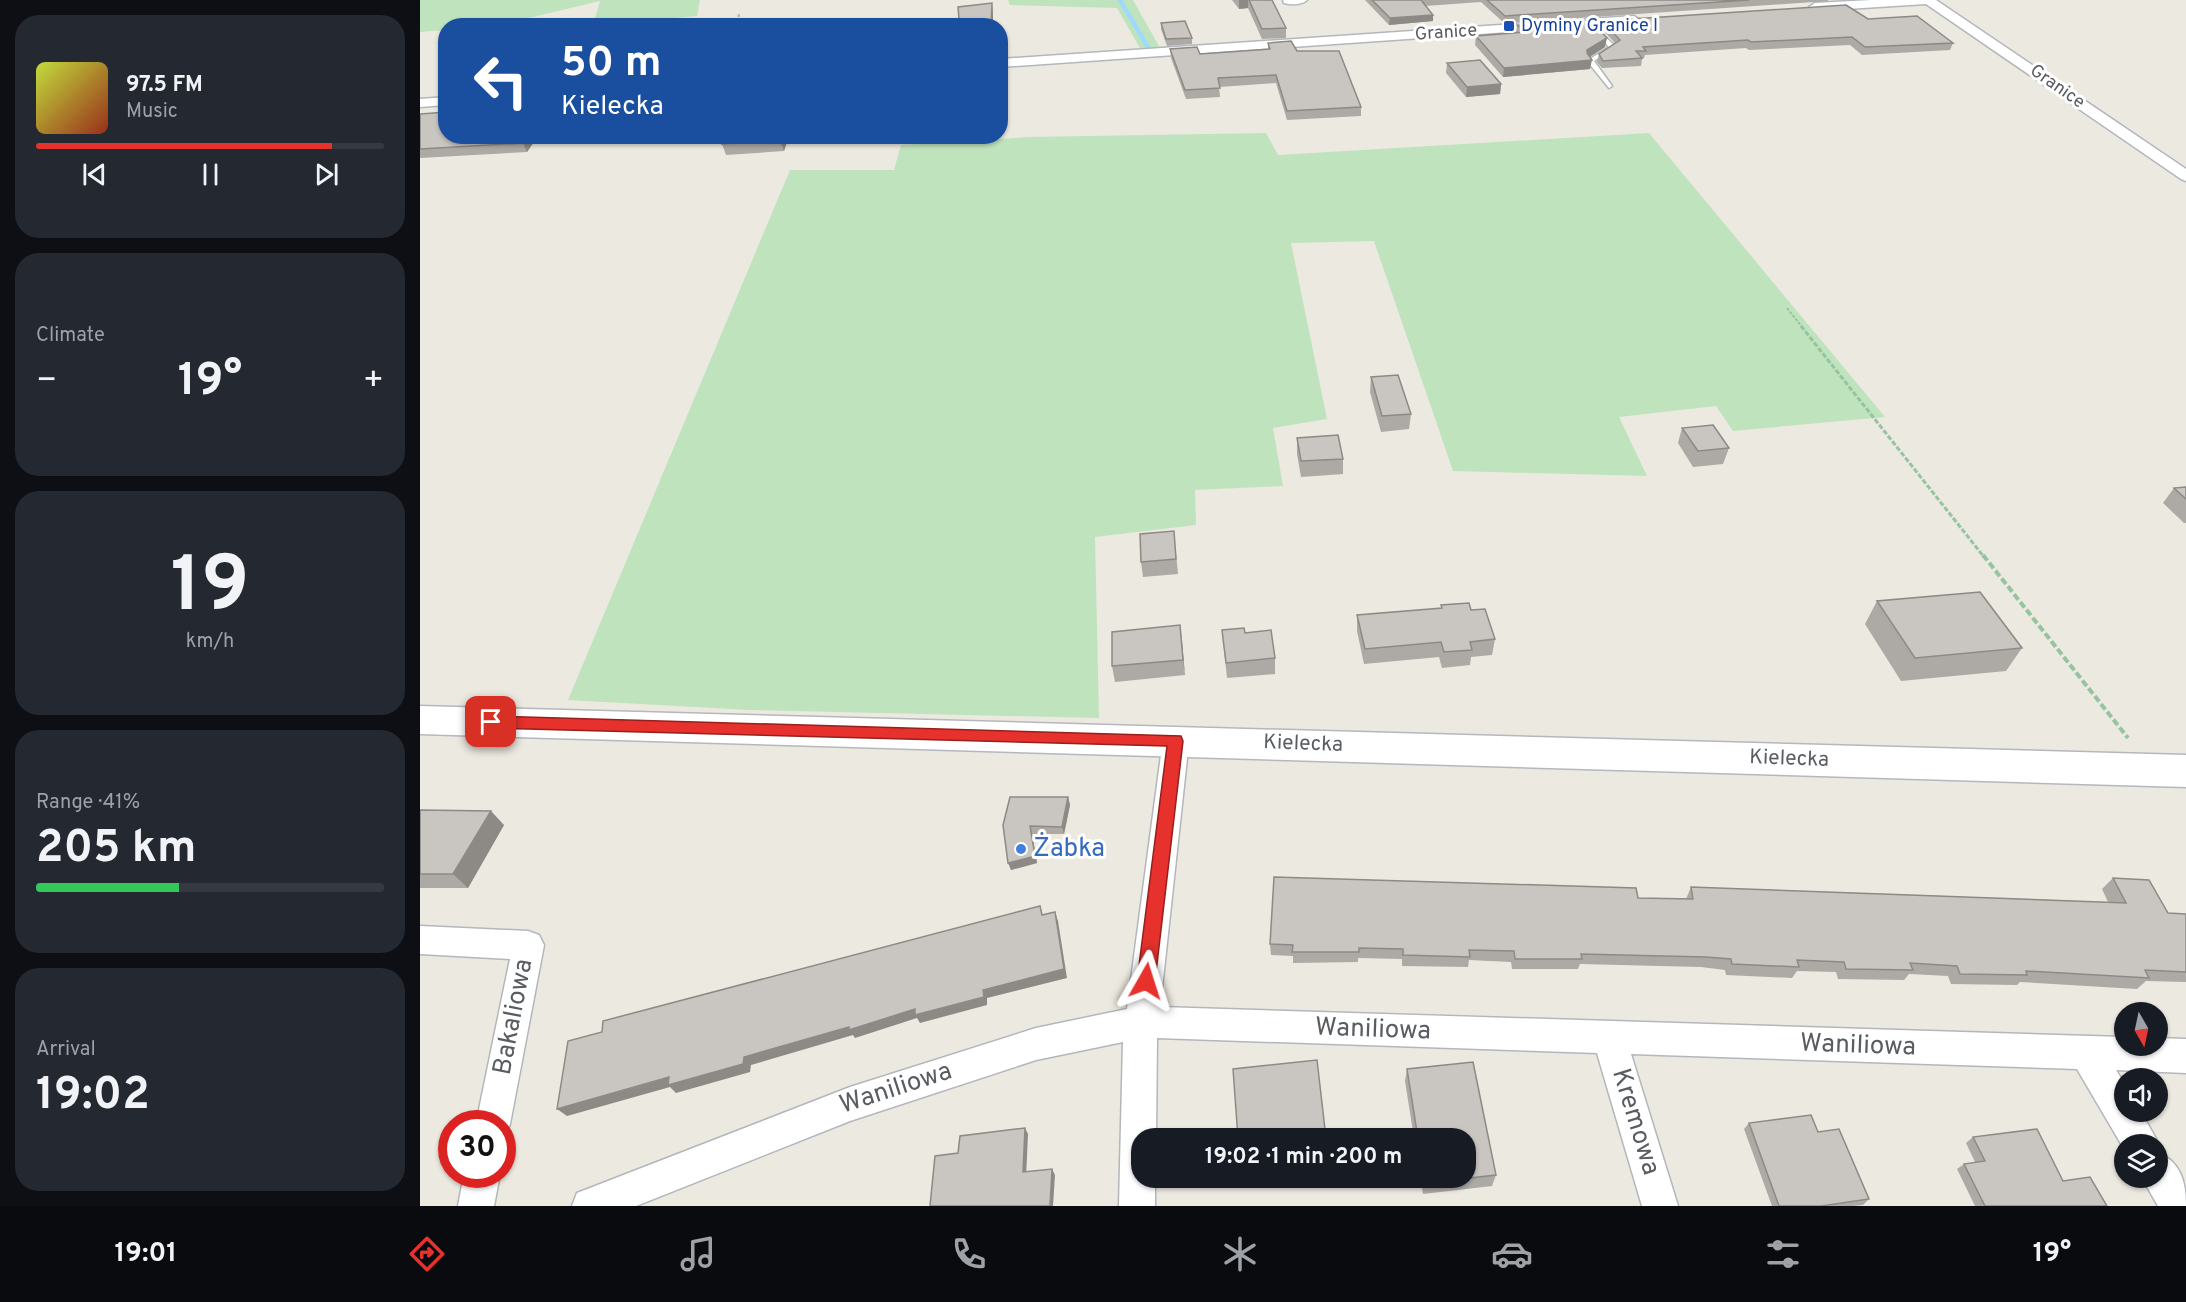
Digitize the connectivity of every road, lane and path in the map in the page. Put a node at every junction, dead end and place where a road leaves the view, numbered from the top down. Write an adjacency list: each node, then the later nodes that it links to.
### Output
1 (1301, 0): 3 (street)
2 (1927, 0): 4 (street, Granice); 13 (street, Granice)
3 (1288, 1)
4 (1798, 9)
5 (739, 14): 6 (path)
6 (738, 18)
7 (1651, 19): 8 (street, Granice)
8 (1589, 23): 9 (street, Granice); 10 (lane)
9 (1008, 62)
10 (1610, 86)
11 (438, 102): 12 (street)
12 (420, 103)
13 (2186, 176)
14 (1787, 308): 17 (path)
15 (420, 720): 16 (street, Kielecka)
16 (1176, 741): 17 (street, Kielecka); 19 (street)
17 (2169, 770)
18 (420, 940): 23 (street, Bakaliowa)
19 (1143, 1022): 20 (street, Waniliowa); 28 (street, Waniliowa); 29 (street)
20 (1609, 1038): 21 (street, Waniliowa); 30 (street, Kremowa)
21 (2087, 1054): 22 (street, Waniliowa); 24 (street)
22 (2186, 1056)
23 (495, 1110)
24 (2135, 1134)
25 (479, 1188): 27 (street)
26 (2168, 1188): 31 (street)
27 (476, 1206)
28 (590, 1206)
29 (1137, 1206)
30 (1660, 1206)
31 (2178, 1206)

